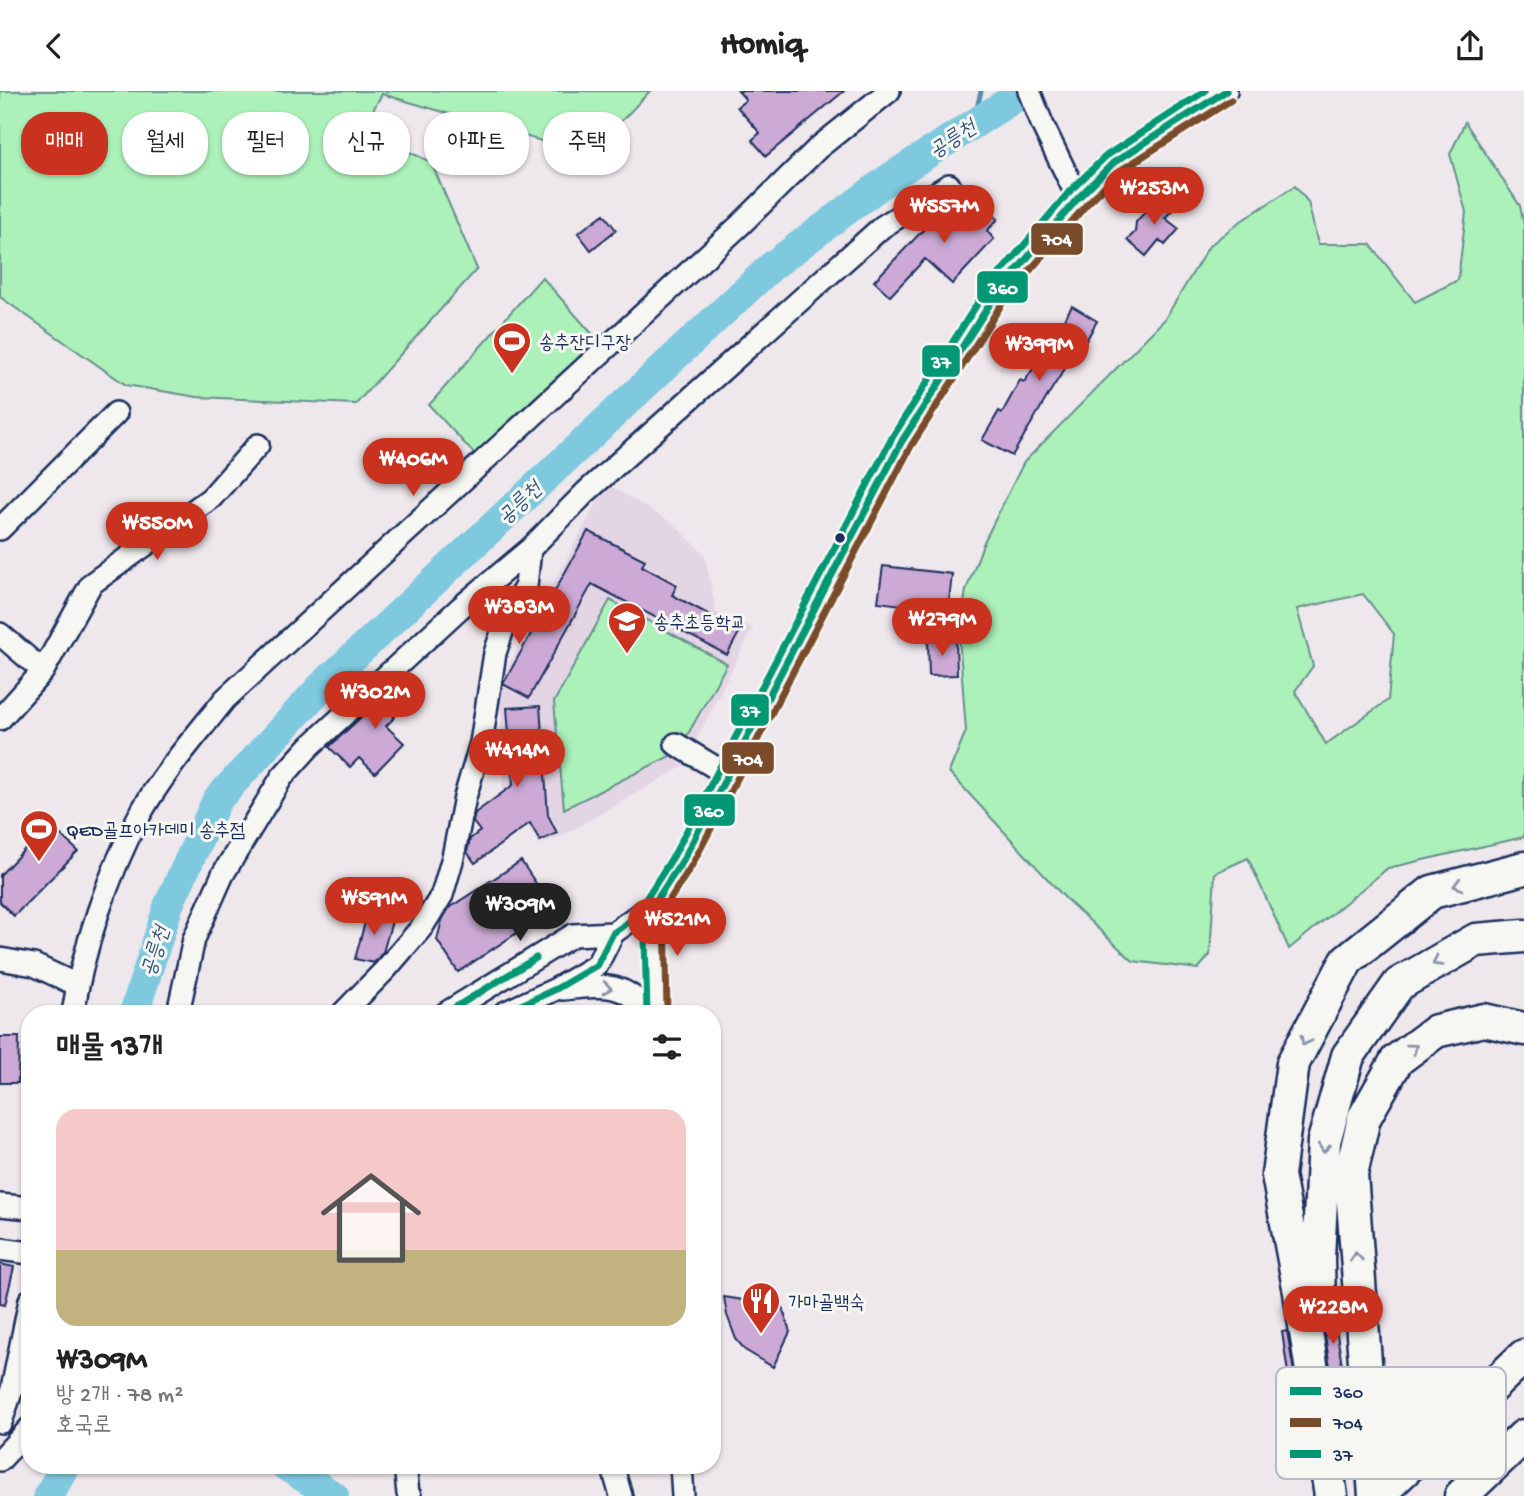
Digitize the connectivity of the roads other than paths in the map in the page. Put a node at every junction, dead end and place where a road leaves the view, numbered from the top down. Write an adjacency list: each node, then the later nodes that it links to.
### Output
1 (890, 91): 20 (street)
2 (1029, 91): 5 (street)
3 (1226, 91): 5 (street)
4 (949, 185): 9 (street)
5 (1078, 198): 14 (street)
6 (116, 413): 8 (street)
7 (258, 445): 11 (street)
8 (0, 529)
9 (530, 549): 23 (street); 24 (street)
10 (0, 634): 11 (street)
11 (43, 671): 12 (street)
12 (0, 719)
13 (676, 744): 14 (street)
14 (728, 775): 16 (street)
15 (1524, 868): 36 (highway, one-way to 36)
16 (654, 904): 17 (street); 28 (street)
17 (613, 933): 21 (street); 25 (street)
18 (1524, 936): 37 (highway, one-way to 37)
19 (0, 959): 20 (street)
20 (77, 985): 22 (street)
21 (556, 989): 26 (street); 27 (street, one-way to 27)
22 (74, 1005)
23 (180, 1005)
24 (351, 1005)
25 (459, 1005)
26 (521, 1005)
27 (642, 1005)
28 (657, 1005)
29 (1524, 1029): 38 (highway, one-way to 29)
30 (0, 1205): 31 (street)
31 (21, 1207)
32 (0, 1249): 33 (street)
33 (21, 1252)
34 (21, 1344): 41 (street)
35 (1524, 1356): 39 (highway)
36 (1311, 1367)
37 (1321, 1367)
38 (1366, 1367)
39 (1506, 1373)
40 (21, 1400): 41 (street)
41 (0, 1422)
42 (1524, 1436): 44 (highway)
43 (21, 1438): 45 (street)
44 (1506, 1453)
45 (0, 1460)
46 (406, 1474): 51 (street)
47 (615, 1474): 52 (street)
48 (682, 1474): 53 (street)
49 (1394, 1479): 54 (highway)
50 (1479, 1479): 55 (highway)
51 (410, 1496)
52 (621, 1496)
53 (683, 1496)
54 (1376, 1496)
55 (1461, 1496)

